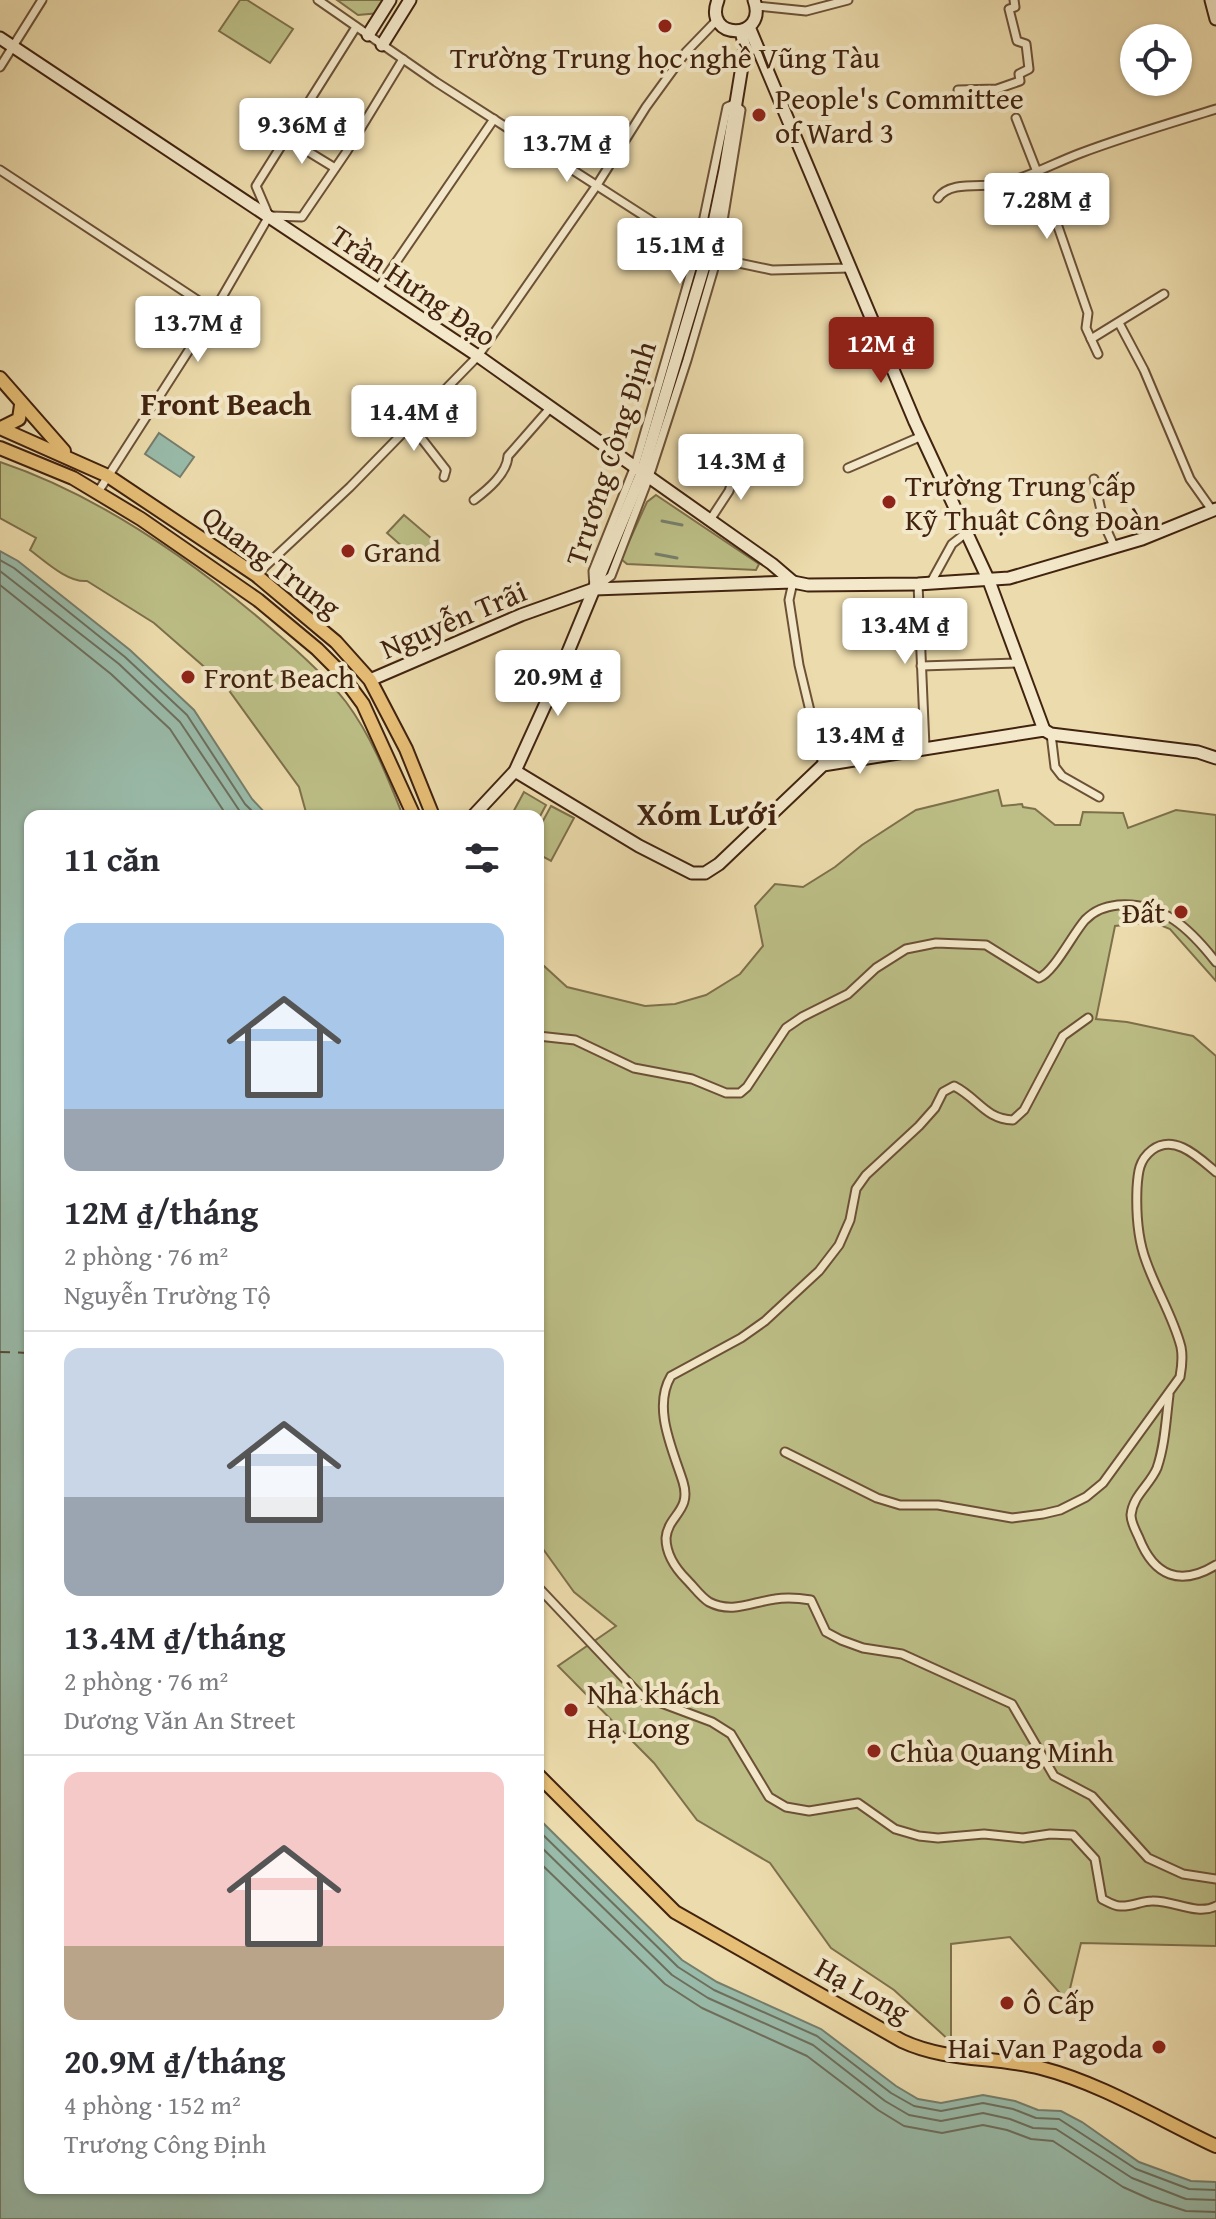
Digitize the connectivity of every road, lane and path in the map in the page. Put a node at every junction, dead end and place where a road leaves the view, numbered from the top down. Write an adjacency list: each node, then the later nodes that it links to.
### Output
1 (42, 0): 17 (street)
2 (318, 0): 12 (street)
3 (390, 0): 14 (main road)
4 (410, 0): 16 (main road)
5 (718, 0): 11 (main road)
6 (848, 0): 9 (street)
7 (1014, 0): 20 (street)
8 (1211, 0): 10 (main road)
9 (756, 3): 13 (main road)
10 (1216, 19)
11 (717, 20): 13 (main road); 28 (street)
12 (356, 27): 14 (street); 24 (street)
13 (745, 29): 31 (main road, Trương Công Định); 32 (main road)
14 (368, 35): 16 (street)
15 (0, 38): 17 (main road, Trần Hưng Đạo)
16 (382, 45): 18 (street)
17 (13, 47): 19 (street); 30 (main road, Trần Hưng Đạo)
18 (403, 59): 23 (street); 25 (street)
19 (0, 67)
20 (958, 90)
21 (1216, 109): 27 (street)
22 (1016, 118): 27 (street)
23 (494, 119): 28 (street); 33 (street)
24 (286, 138): 25 (street); 30 (street)
25 (335, 168): 30 (street)
26 (0, 170): 35 (street)
27 (1036, 173): 29 (street); 37 (street)
28 (597, 185): 31 (street); 39 (street)
29 (938, 198)
30 (269, 216): 33 (main road, Trần Hưng Đạo); 35 (street)
31 (707, 255): 32 (street); 50 (main road, Trương Công Định)
32 (850, 268): 45 (main road)
33 (377, 290): 39 (main road, Trần Hưng Đạo)
34 (1164, 294): 36 (street)
35 (214, 311): 51 (street)
36 (1119, 323): 37 (street); 56 (street)
37 (1091, 339): 38 (street)
38 (1098, 354)
39 (478, 356): 42 (main road, Trần Hưng Đạo); 43 (street)
40 (0, 378): 41 (main road)
41 (21, 405): 44 (main road); 47 (main road)
42 (551, 407): 50 (main road, Trần Hưng Đạo); 55 (street)
43 (411, 425): 52 (street); 60 (street)
44 (0, 428): 47 (main road, Quang Trung)
45 (922, 436): 49 (street); 58 (main road)
46 (0, 448): 54 (main road, Quang Trung)
47 (69, 457): 51 (main road, Quang Trung)
48 (737, 467): 57 (street)
49 (848, 468)
50 (642, 472): 57 (main road, Trần Hưng Đạo); 64 (main road, Trương Công Định)
51 (108, 476): 54 (street); 60 (main road, Quang Trung)
52 (444, 477)
53 (1094, 479): 59 (street)
54 (98, 492): 74 (main road, Quang Trung)
55 (474, 500)
56 (1214, 509): 59 (main road, Nguyễn Trãi)
57 (710, 520): 62 (main road, Trần Hưng Đạo)
58 (966, 533): 61 (main road); 63 (street)
59 (1114, 546): 61 (main road, Nguyễn Trãi)
60 (256, 575): 67 (main road, Quang Trung)
61 (989, 581): 63 (main road, Nguyễn Trãi); 65 (main road)
62 (793, 582): 63 (main road, Nguyễn Trãi); 64 (main road, Nguyễn Trãi); 71 (street)
63 (924, 584): 66 (street)
64 (594, 589): 67 (main road, Nguyễn Trãi); 72 (main road, Trương Công Định)
65 (1017, 663): 66 (street); 68 (main road)
66 (921, 666): 69 (street)
67 (370, 680): 75 (main road, Quang Trung)
68 (1047, 732): 69 (main road); 70 (main road); 73 (street)
69 (925, 747): 71 (main road)
70 (1216, 758)
71 (823, 765): 72 (main road)
72 (515, 771): 76 (main road, Trương Công Định)
73 (1099, 797)
74 (412, 810)
75 (431, 810)
76 (479, 810)
77 (1216, 962): 79 (street)
78 (1088, 1018): 86 (street)
79 (544, 1037)
80 (1216, 1172): 81 (street)
81 (1169, 1393): 82 (street); 83 (street)
82 (785, 1452)
83 (1216, 1565)
84 (544, 1593): 87 (street)
85 (544, 1781): 88 (main road, Hạ Long)
86 (1216, 1879)
87 (1216, 1906)
88 (1216, 2146)

